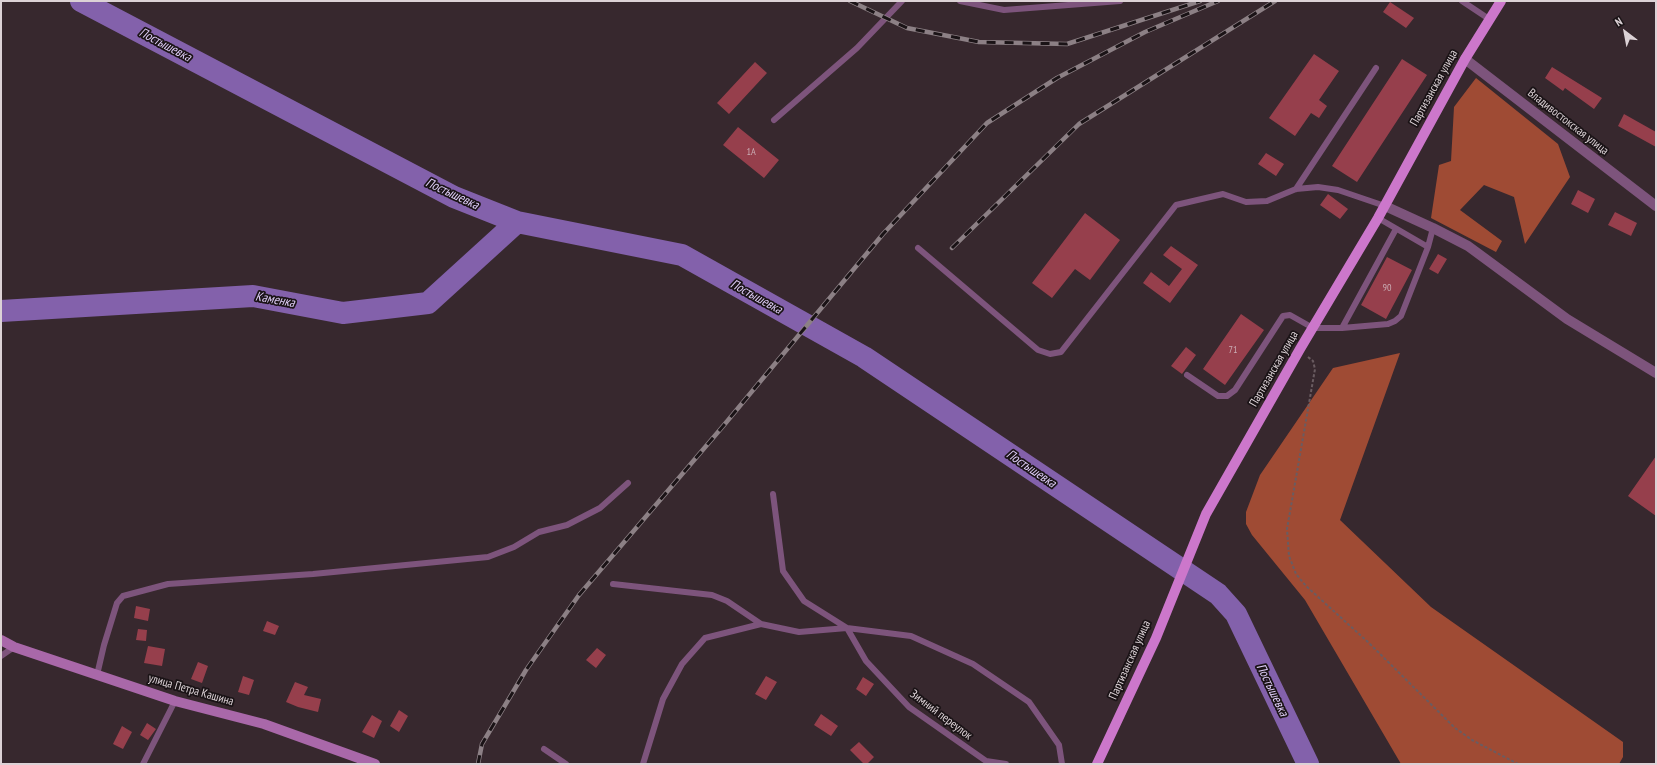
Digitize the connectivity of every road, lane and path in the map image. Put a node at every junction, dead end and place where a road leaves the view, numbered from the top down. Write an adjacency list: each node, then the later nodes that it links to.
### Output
1 (902, 1): 9 (lane)
2 (960, 1): 3 (lane)
3 (1120, 1)
4 (1462, 1): 6 (lane)
5 (1501, 1): 6 (main road, Партизанская улица)
6 (1489, 19): 7 (main road, Партизанская улица)
7 (1464, 59): 11 (main road, Партизанская улица); 12 (street, Владивостокская улица)
8 (1376, 68): 10 (lane)
9 (774, 120)
10 (1296, 189): 11 (lane); 17 (lane)
11 (1385, 206): 13 (main road, Партизанская улица); 14 (street)
12 (1656, 206)
13 (1378, 218): 15 (lane); 18 (main road, Партизанская улица)
14 (1433, 228): 16 (lane); 21 (street)
15 (1396, 230): 16 (lane); 19 (lane)
16 (1428, 247): 19 (lane)
17 (918, 248)
18 (1313, 328): 19 (lane); 20 (main road, Партизанская улица); 22 (lane)
19 (1342, 328)
20 (1300, 349): 40 (main road, Партизанская улица); 41 (path)
21 (1656, 373)
22 (1187, 375)
23 (628, 483): 31 (lane)
24 (773, 494): 27 (lane)
25 (613, 584): 26 (lane)
26 (761, 624): 27 (lane); 37 (lane)
27 (847, 628): 38 (lane, Зимний переулок); 39 (lane)
28 (1, 640): 29 (main road, улица Петра Кашина)
29 (14, 647): 30 (lane); 31 (main road, улица Петра Кашина)
30 (1, 656)
31 (97, 675): 32 (main road, улица Петра Кашина)
32 (174, 701): 34 (lane); 35 (main road, улица Петра Кашина)
33 (544, 749): 36 (lane)
34 (143, 764)
35 (375, 764)
36 (566, 764)
37 (643, 764)
38 (1006, 764)
39 (1062, 764)
40 (1097, 764)
41 (1518, 764)

